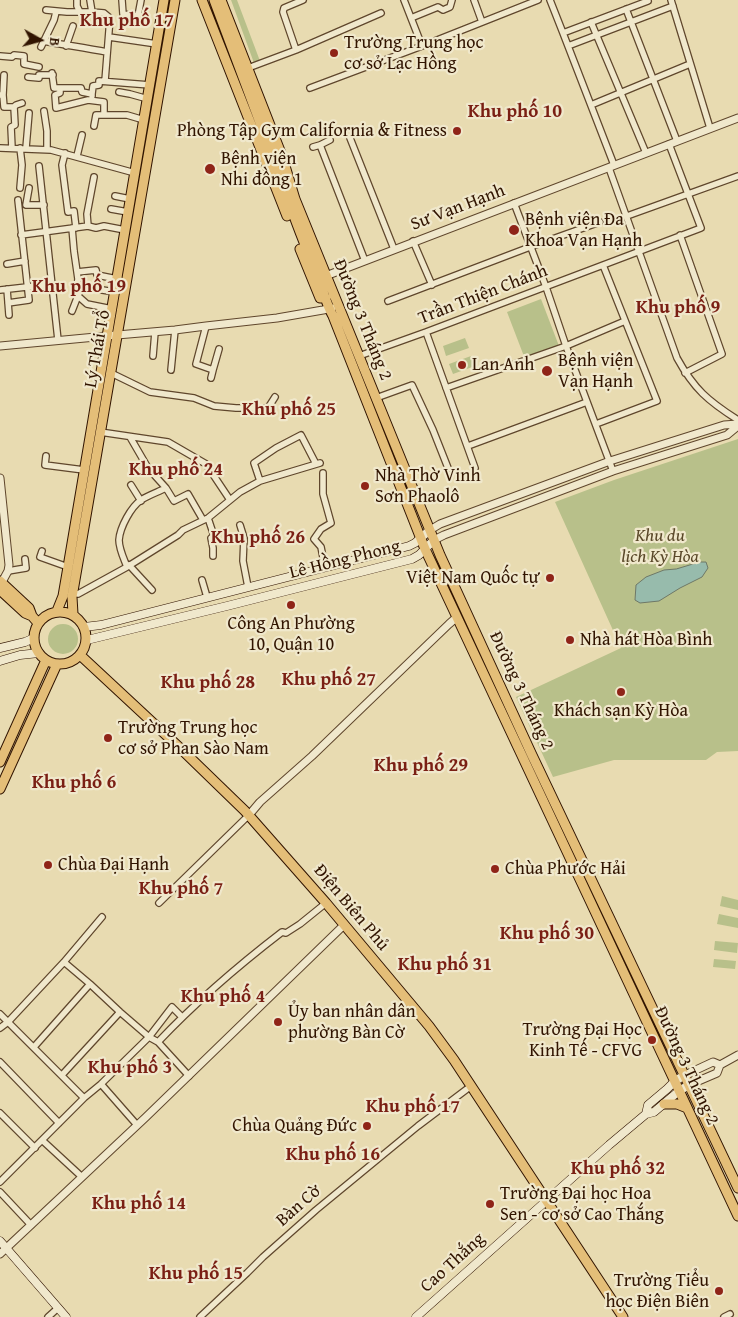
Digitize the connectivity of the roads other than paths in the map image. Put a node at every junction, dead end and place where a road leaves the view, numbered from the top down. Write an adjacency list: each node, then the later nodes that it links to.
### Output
1 (77, 0): 22 (street)
2 (90, 0): 23 (street)
3 (122, 0): 4 (street)
4 (141, 0)
5 (164, 0): 33 (main road, Lý Thái Tổ)
6 (175, 0): 64 (main road, Lý Thái Tổ)
7 (202, 0): 37 (main road, Đường 3 Tháng 2)
8 (207, 0): 37 (main road, Đường 3 Tháng 2)
9 (214, 0): 93 (main road, Đường 3 Tháng 2)
10 (222, 0): 42 (main road, Đường 3 Tháng 2)
11 (303, 0): 38 (street)
12 (404, 0): 25 (street)
13 (452, 0): 25 (street)
14 (474, 0): 26 (street)
15 (538, 0): 26 (street)
16 (550, 0): 30 (street)
17 (648, 1): 19 (street)
18 (672, 3): 28 (street); 41 (street)
19 (626, 9): 27 (street); 28 (street)
20 (46, 10): 21 (street)
21 (56, 12): 22 (street); 34 (street)
22 (80, 12): 23 (street)
23 (92, 12): 32 (street)
24 (381, 13): 38 (street)
25 (411, 18): 35 (street)
26 (482, 22): 35 (street)
27 (592, 22): 30 (street); 31 (street)
28 (631, 22): 31 (street); 46 (street)
29 (72, 26): 34 (street)
30 (563, 33): 36 (street)
31 (597, 34): 36 (street); 52 (street)
32 (109, 37): 33 (street); 39 (street)
33 (157, 44): 48 (main road, Lý Thái Tổ)
34 (66, 46): 39 (street)
35 (422, 46): 50 (street)
36 (568, 46): 58 (street)
37 (223, 48): 57 (main road, Đường 3 Tháng 2)
38 (296, 50): 42 (street)
39 (108, 52): 47 (street)
40 (0, 56): 43 (street)
41 (690, 64): 46 (street); 67 (street)
42 (251, 67): 93 (main road, Đường 3 Tháng 2)
43 (39, 68)
44 (4, 75): 53 (street)
45 (28, 77): 49 (street)
46 (653, 79): 52 (street); 71 (street)
47 (105, 81): 48 (street); 54 (street)
48 (150, 85): 55 (main road, Lý Thái Tổ)
49 (60, 88): 54 (street); 54 (street)
50 (310, 88)
51 (119, 92): 55 (street)
52 (620, 93): 58 (street); 80 (street)
53 (1, 95): 59 (street)
54 (92, 97): 62 (street)
55 (148, 99): 63 (main road, Lý Thái Tổ)
56 (22, 103): 59 (street)
57 (245, 105): 93 (main road, Đường 3 Tháng 2); 98 (main road, Đường 3 Tháng 2)
58 (591, 105): 83 (street)
59 (14, 107): 76 (street)
60 (44, 110): 78 (street)
61 (29, 114): 77 (street)
62 (104, 115): 63 (street); 66 (street)
63 (144, 118): 64 (main road); 84 (main road, Lý Thái Tổ)
64 (154, 118): 138 (main road, Lý Thái Tổ)
65 (738, 118): 67 (street)
66 (94, 126)
67 (710, 128): 71 (street)
68 (82, 135): 81 (street)
69 (350, 138): 109 (street)
70 (330, 140): 73 (street)
71 (677, 141): 72 (street, Sư Vạn Hạnh)
72 (669, 144): 80 (street, Sư Vạn Hạnh); 89 (street)
73 (320, 145): 74 (street); 112 (street)
74 (313, 147)
75 (0, 148): 76 (street)
76 (12, 148): 77 (street)
77 (23, 148): 78 (street); 87 (street)
78 (47, 149): 79 (street)
79 (65, 153): 81 (street); 102 (street)
80 (646, 153): 83 (street, Sư Vạn Hạnh)
81 (78, 156): 84 (street)
82 (39, 166): 95 (street)
83 (612, 166): 94 (street, Sư Vạn Hạnh); 99 (street)
84 (135, 173): 91 (main road, Lý Thái Tổ)
85 (738, 176): 89 (street)
86 (94, 177): 101 (street)
87 (20, 188)
88 (28, 188): 95 (street)
89 (687, 194): 99 (street); 105 (street, Trần Thiện Chánh)
90 (115, 196): 91 (street)
91 (130, 199): 97 (main road, Lý Thái Tổ)
92 (18, 200): 106 (street)
93 (292, 200): 98 (main road, Đường 3 Tháng 2); 116 (main road, Đường 3 Tháng 2)
94 (514, 203): 107 (street, Sư Vạn Hạnh); 108 (street)
95 (44, 205): 104 (street)
96 (111, 209): 97 (street)
97 (128, 212): 103 (main road, Lý Thái Tổ)
98 (289, 214): 116 (main road, Đường 3 Tháng 2)
99 (627, 216): 110 (street)
100 (600, 222): 108 (street)
101 (88, 226): 102 (street); 103 (street)
102 (74, 228): 104 (street); 115 (street)
103 (125, 230): 117 (main road, Lý Thái Tổ)
104 (47, 231): 106 (street); 118 (street)
105 (680, 235): 110 (street, Trần Thiện Chánh); 148 (street)
106 (21, 236): 111 (street)
107 (413, 241): 109 (street, Sư Vạn Hạnh); 119 (street)
108 (530, 247): 119 (street); 122 (street)
109 (394, 249): 112 (street, Sư Vạn Hạnh)
110 (639, 251): 114 (street, Trần Thiện Chánh); 148 (street)
111 (25, 261): 113 (street); 121 (street)
112 (365, 261): 116 (street, Sư Vạn Hạnh)
113 (7, 264)
114 (603, 266): 122 (street, Trần Thiện Chánh); 133 (street)
115 (77, 272): 117 (street); 120 (street)
116 (319, 278): 128 (main road, Đường 3 Tháng 2); 130 (main road, Đường 3 Tháng 2)
117 (117, 279): 124 (main road, Lý Thái Tổ)
118 (53, 284): 121 (street); 140 (street)
119 (432, 285): 126 (street)
120 (77, 286): 124 (street); 125 (street)
121 (28, 287): 123 (street); 127 (street)
122 (546, 287): 137 (street, Trần Thiện Chánh); 142 (street)
123 (3, 290): 127 (street)
124 (115, 292): 129 (main road, Lý Thái Tổ)
125 (78, 296): 129 (street); 131 (street)
126 (388, 301)
127 (8, 303): 132 (street)
128 (338, 305): 130 (street); 145 (main road, Đường 3 Tháng 2)
129 (112, 309): 139 (main road, Lý Thái Tổ)
130 (329, 309): 134 (street); 176 (main road, Đường 3 Tháng 2)
131 (72, 311)
132 (9, 315)
133 (625, 321): 142 (street); 156 (street)
134 (206, 326): 135 (street); 147 (street)
135 (175, 330): 136 (street); 146 (street)
136 (154, 332): 138 (street); 144 (street)
137 (426, 332): 145 (street, Trần Thiện Chánh); 151 (street)
138 (117, 335): 139 (street); 149 (main road, Lý Thái Tổ)
139 (107, 336): 140 (street); 164 (main road, Lý Thái Tổ)
140 (58, 340): 141 (street)
141 (0, 346)
142 (566, 346): 151 (street); 154 (street)
143 (219, 349): 147 (street)
144 (153, 356)
145 (359, 356): 153 (main road, Đường 3 Tháng 2)
146 (171, 370)
147 (213, 370): 150 (street)
148 (685, 373): 155 (street)
149 (111, 374): 152 (street); 157 (main road, Lý Thái Tổ)
150 (211, 378)
151 (446, 388): 159 (street)
152 (275, 397)
153 (376, 398): 162 (street); 175 (main road, Đường 3 Tháng 2)
154 (587, 402): 156 (street); 159 (street)
155 (738, 423): 161 (street, Lê Hồng Phong); 165 (street, Lê Hồng Phong)
156 (596, 424): 161 (street)
157 (100, 432): 158 (street); 190 (main road, Lý Thái Tổ)
158 (130, 437): 170 (street); 171 (street)
159 (468, 446): 163 (street)
160 (46, 456): 164 (street)
161 (610, 461): 165 (street); 175 (street, Lê Hồng Phong)
162 (448, 468)
163 (475, 468)
164 (84, 470): 183 (main road, Lý Thái Tổ)
165 (613, 471): 177 (street, Lê Hồng Phong)
166 (323, 473): 184 (street)
167 (0, 478): 185 (street)
168 (260, 481): 168 (street); 171 (street)
169 (131, 486): 172 (street)
170 (166, 488): 172 (street); 173 (street)
171 (230, 500): 173 (street)
172 (141, 501): 182 (street)
173 (205, 519): 180 (street); 182 (street)
174 (240, 525): 188 (street)
175 (430, 530): 176 (main road, Lê Hồng Phong); 177 (main road, Đường 3 Tháng 2)
176 (420, 538): 178 (main road, Đường 3 Tháng 2); 184 (main road, Lê Hồng Phong)
177 (434, 540): 178 (main road, Lê Hồng Phong); 226 (main road, Đường 3 Tháng 2)
178 (425, 549): 194 (main road, Đường 3 Tháng 2); 198 (main road, Lê Hồng Phong)
179 (42, 551): 183 (street)
180 (213, 556)
181 (25, 559): 185 (street)
182 (128, 566): 189 (street); 190 (street)
183 (68, 567): 192 (main road, Lý Thái Tổ)
184 (325, 568): 188 (main road, Lê Hồng Phong)
185 (8, 571): 187 (street)
186 (202, 580): 191 (street)
187 (0, 585): 195 (main road)
188 (248, 587): 191 (main road, Lê Hồng Phong)
189 (152, 590)
190 (73, 593): 193 (main road, Lý Thái Tổ)
191 (207, 597): 196 (main road, Lê Hồng Phong)
192 (57, 611): 193 (main road); 195 (main road)
193 (73, 614): 196 (main road)
194 (457, 617): 207 (street); 228 (main road, Đường 3 Tháng 2)
195 (35, 619): 197 (main road)
196 (84, 627): 198 (main road)
197 (34, 638): 199 (main road); 200 (main road)
198 (86, 640): 201 (main road)
199 (0, 648)
200 (39, 653): 202 (main road); 203 (main road)
201 (80, 655): 204 (main road); 207 (main road, Điện Biên Phủ)
202 (46, 660): 204 (main road); 205 (main road)
203 (0, 661)
204 (57, 664): 206 (main road)
205 (0, 762)
206 (0, 788)
207 (249, 816): 208 (street); 209 (main road, Điện Biên Phủ)
208 (158, 903)
209 (326, 903): 211 (main road, Điện Biên Phủ); 216 (street)
210 (102, 917): 212 (street)
211 (344, 925): 227 (street); 231 (main road, Điện Biên Phủ)
212 (64, 962): 213 (street); 217 (street)
213 (90, 984): 214 (street); 221 (street)
214 (120, 1012): 219 (street); 225 (street)
215 (0, 1014): 217 (street)
216 (182, 1017): 219 (street); 220 (street)
217 (8, 1022): 218 (street); 221 (street)
218 (0, 1028)
219 (149, 1037): 220 (street); 229 (street)
220 (158, 1042): 227 (street)
221 (34, 1047): 225 (street)
222 (737, 1059): 224 (street, Cao Thắng)
223 (0, 1062): 238 (street)
224 (720, 1065): 226 (street, Cao Thắng); 230 (street, Cao Thắng)
225 (62, 1075): 233 (street)
226 (685, 1075): 228 (main road, Cao Thắng); 230 (main road, Đường 3 Tháng 2)
227 (189, 1076): 239 (street)
228 (675, 1081): 232 (main road, Đường 3 Tháng 2); 237 (main road, Cao Thắng)
229 (100, 1084): 233 (street); 239 (street)
230 (689, 1085): 232 (main road, Cao Thắng); 244 (main road, Đường 3 Tháng 2)
231 (471, 1086): 246 (main road, Điện Biên Phủ); 254 (street, Bàn Cờ)
232 (679, 1091): 234 (main road, Cao Thắng); 235 (main road, Đường 3 Tháng 2)
233 (84, 1098): 238 (street)
234 (664, 1104): 235 (main road); 237 (main road, Cao Thắng)
235 (687, 1108): 247 (main road, Đường 3 Tháng 2)
236 (0, 1113): 241 (street)
237 (646, 1114): 246 (main road, Cao Thắng)
238 (59, 1123): 240 (street)
239 (137, 1125): 242 (street)
240 (42, 1141): 241 (street); 242 (street)
241 (35, 1148): 243 (street)
242 (82, 1177): 248 (street)
243 (0, 1182)
244 (738, 1188)
245 (0, 1192): 248 (street)
246 (546, 1200): 255 (main road, Cao Thắng); 256 (main road, Điện Biên Phủ)
247 (738, 1216)
248 (31, 1224): 250 (street)
249 (0, 1240): 250 (main road)
250 (3, 1251): 251 (main road)
251 (58, 1308): 252 (street); 253 (main road)
252 (48, 1317)
253 (66, 1317)
254 (200, 1317)
255 (416, 1317)
256 (623, 1317)

